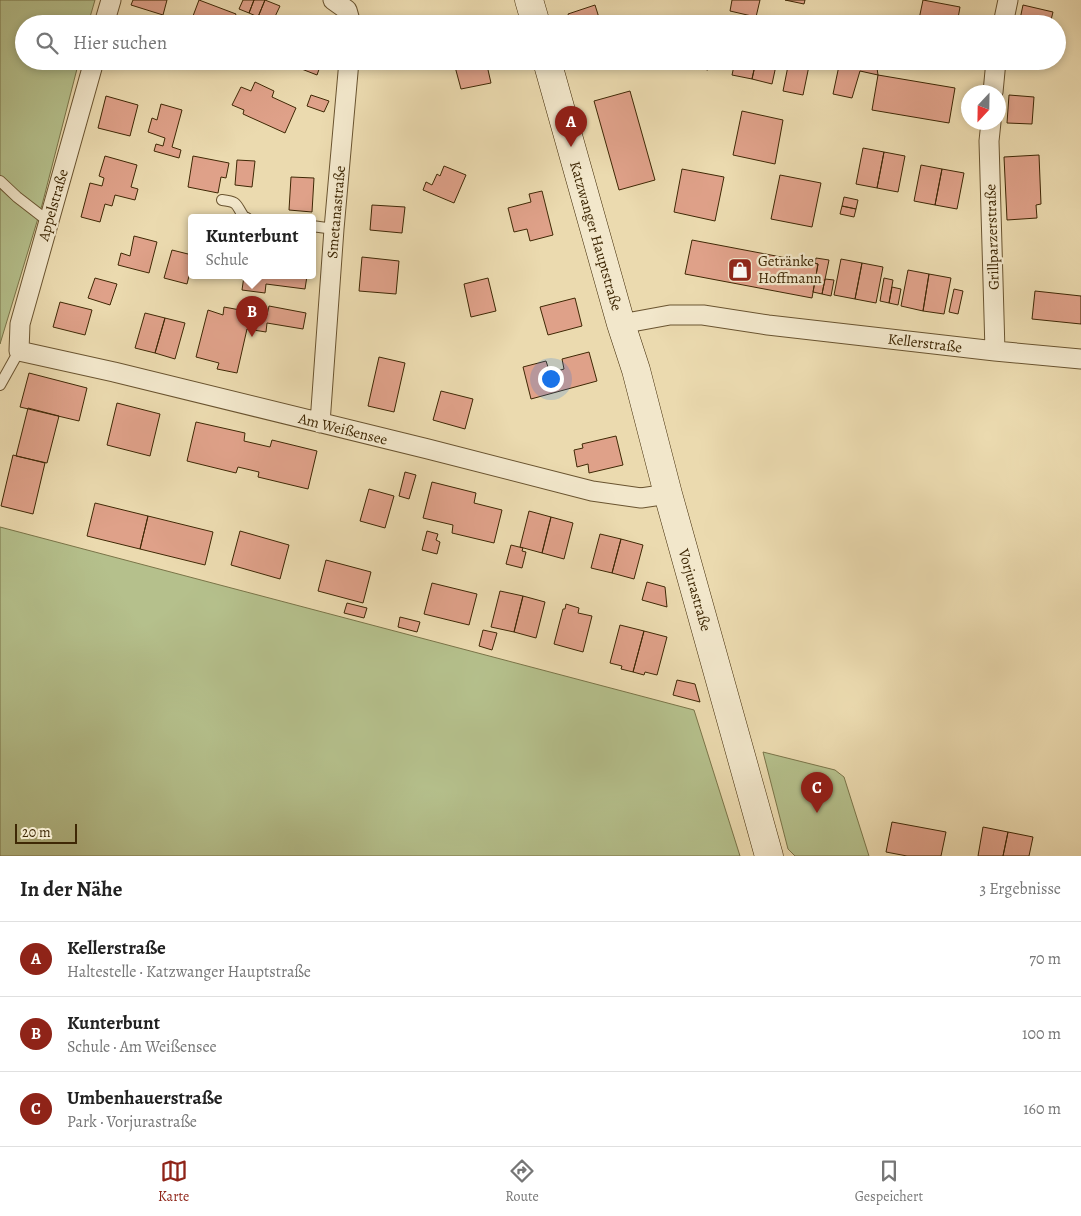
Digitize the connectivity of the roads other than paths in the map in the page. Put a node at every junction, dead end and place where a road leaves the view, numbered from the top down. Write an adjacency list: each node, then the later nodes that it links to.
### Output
1 (111, 0): 5 (street)
2 (334, 0): 6 (street)
3 (529, 0): 7 (main road)
4 (1008, 0): 8 (street)
5 (107, 15)
6 (348, 15)
7 (533, 15)
8 (1005, 15)
9 (91, 70): 18 (street, Appelstraße)
10 (348, 70): 20 (street, Smetanastraße)
11 (550, 70): 21 (main road, Katzwanger Hauptstraße)
12 (995, 70): 13 (street)
13 (994, 85)
14 (990, 130): 23 (street, Grillparzerstraße)
15 (0, 181): 18 (lane)
16 (222, 200): 17 (lane)
17 (242, 214)
18 (48, 221): 22 (street, Appelstraße)
19 (316, 227): 20 (lane)
20 (334, 229): 26 (street, Smetanastraße)
21 (621, 324): 23 (street, Kellerstraße); 27 (main road, Vorjurastraße)
22 (19, 351): 25 (lane); 26 (street, Am Weißensee)
23 (995, 352): 24 (street, Kellerstraße)
24 (1081, 359)
25 (0, 385)
26 (320, 423): 27 (street, Am Weißensee)
27 (668, 494): 28 (main road, Vorjurastraße)
28 (769, 856)

